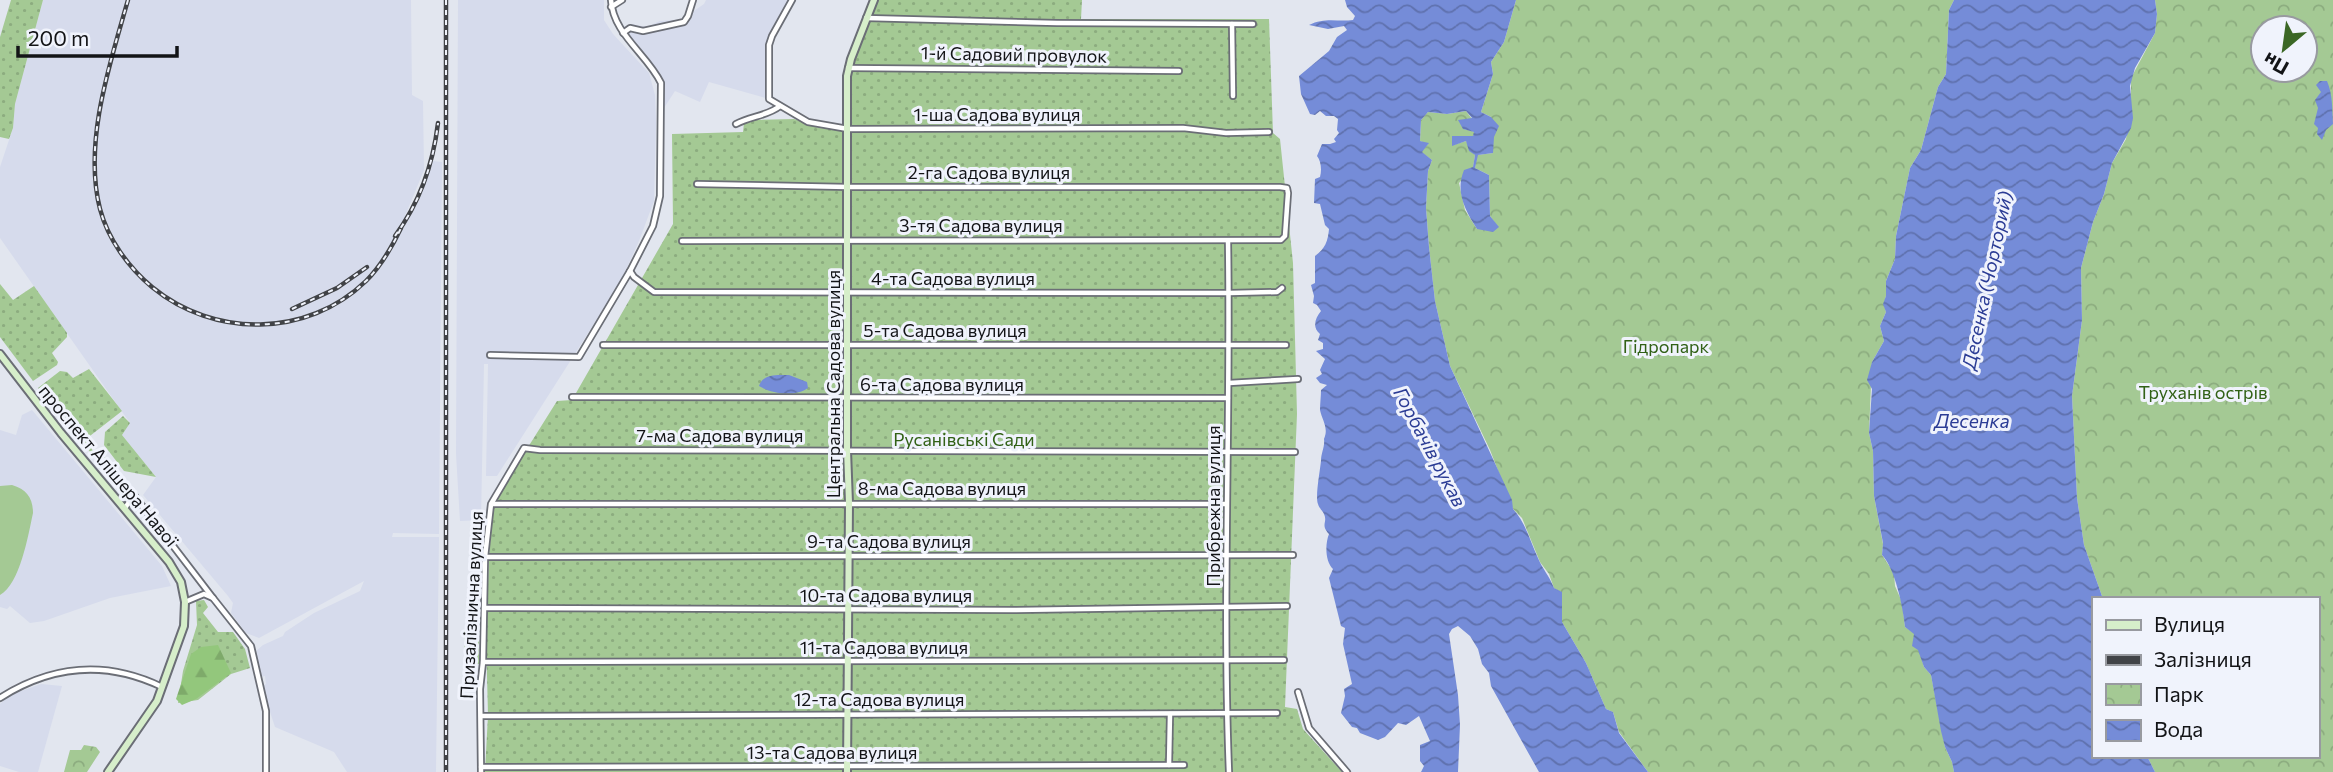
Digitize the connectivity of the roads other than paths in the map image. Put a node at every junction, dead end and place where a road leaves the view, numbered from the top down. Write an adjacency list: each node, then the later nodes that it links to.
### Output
1 (611, 0): 6 (street)
2 (622, 0): 6 (street)
3 (693, 0): 10 (street)
4 (792, 0): 14 (street)
5 (874, 0): 7 (main road, Центральна Садова вулиця)
6 (611, 7): 10 (street)
7 (866, 18): 8 (street); 11 (main road, Центральна Садова вулиця)
8 (1233, 24): 9 (street); 13 (street)
9 (1253, 24)
10 (624, 33): 24 (street)
11 (848, 68): 12 (street, 1-й Садовий провулок); 16 (main road, Центральна Садова вулиця)
12 (1179, 71)
13 (1233, 96)
14 (780, 106): 15 (street); 16 (street, 1-ша Садова вулиця)
15 (736, 124)
16 (848, 129): 17 (street, 1-ша Садова вулиця); 19 (main road, Центральна Садова вулиця)
17 (1269, 132)
18 (697, 184): 19 (street, 2-га Садова вулиця)
19 (848, 187): 20 (main road, Центральна Садова вулиця); 21 (street, 2-га Садова вулиця)
20 (847, 240): 22 (street, 3-тя Садова вулиця); 23 (street, 3-тя Садова вулиця); 26 (main road, Центральна Садова вулиця)
21 (1280, 240): 23 (street, 3-тя Садова вулиця)
22 (682, 241)
23 (1228, 241): 27 (street, Прибрежна вулиця)
24 (630, 271): 26 (street, 4-та Садова вулиця); 33 (street)
25 (1282, 288): 27 (street, 4-та Садова вулиця)
26 (847, 293): 27 (street, 4-та Садова вулиця); 29 (main road, Центральна Садова вулиця)
27 (1229, 293): 30 (street, Прибрежна вулиця)
28 (603, 345): 29 (street, 5-та Садова вулиця)
29 (847, 345): 30 (street, 5-та Садова вулиця); 38 (main road, Центральна Садова вулиця)
30 (1229, 345): 31 (street, 5-та Садова вулиця); 35 (street, Прибрежна вулиця)
31 (1286, 345)
32 (0, 354): 46 (main road, проспект Алішера Навої)
33 (490, 355)
34 (1298, 379): 35 (street)
35 (1229, 383): 37 (street, Прибрежна вулиця)
36 (572, 397): 38 (street, 6-та Садова вулиця)
37 (1228, 398): 38 (street, 6-та Садова вулиця); 41 (street, Прибрежна вулиця)
38 (846, 399): 40 (main road, Центральна Садова вулиця)
39 (524, 448): 40 (street, 7-ма Садова вулиця); 44 (street, Призалізнична вулиця)
40 (847, 450): 41 (street, 7-ма Садова вулиця); 43 (main road, Центральна Садова вулиця)
41 (1228, 451): 42 (street, 7-ма Садова вулиця); 45 (street, Прибрежна вулиця)
42 (1295, 452)
43 (849, 503): 44 (street, 8-ма Садова вулиця); 45 (street, 8-ма Садова вулиця); 48 (main road, Центральна Садова вулиця)
44 (491, 504): 50 (street, Призалізнична вулиця)
45 (1226, 504): 49 (street, Прибрежна вулиця)
46 (125, 508): 51 (street); 52 (main road, проспект Алішера Навої)
47 (1293, 555): 49 (street, 9-та Садова вулиця)
48 (849, 556): 49 (street, 9-та Садова вулиця); 50 (street, 9-та Садова вулиця); 56 (main road, Центральна Садова вулиця)
49 (1227, 556): 55 (street, Прибрежна вулиця)
50 (485, 557): 54 (street, Призалізнична вулиця)
51 (213, 598): 52 (street); 74 (street)
52 (185, 602): 61 (main road)
53 (1287, 607): 55 (street, 10-та Садова вулиця)
54 (485, 608): 56 (street, 10-та Садова вулиця); 59 (street, Призалізнична вулиця)
55 (1227, 608): 56 (street, 10-та Садова вулиця); 58 (street, Прибрежна вулиця)
56 (848, 610): 60 (main road, Центральна Садова вулиця)
57 (1284, 660): 58 (street, 11-та Садова вулиця)
58 (1227, 661): 60 (street, 11-та Садова вулиця); 65 (street, Прибрежна вулиця)
59 (483, 662): 60 (street, 11-та Садова вулиця); 68 (street, Призалізнична вулиця)
60 (848, 662): 67 (main road, Центральна Садова вулиця)
61 (163, 688): 63 (street); 73 (main road)
62 (1298, 692): 76 (street)
63 (0, 698)
64 (1170, 713): 65 (street, 12-та Садова вулиця); 67 (street, 12-та Садова вулиця); 69 (street)
65 (1227, 713): 66 (street, 12-та Садова вулиця); 75 (street, Прибрежна вулиця)
66 (1277, 713)
67 (847, 714): 68 (street, 12-та Садова вулиця); 72 (main road, Центральна Садова вулиця)
68 (481, 716): 71 (street, Призалізнична вулиця)
69 (1169, 765): 70 (street, 13-та Садова вулиця); 72 (street, 13-та Садова вулиця)
70 (1184, 765)
71 (481, 769): 72 (street, 13-та Садова вулиця)
72 (847, 770)
73 (108, 772)
74 (266, 772)
75 (1229, 772)
76 (1348, 772)

